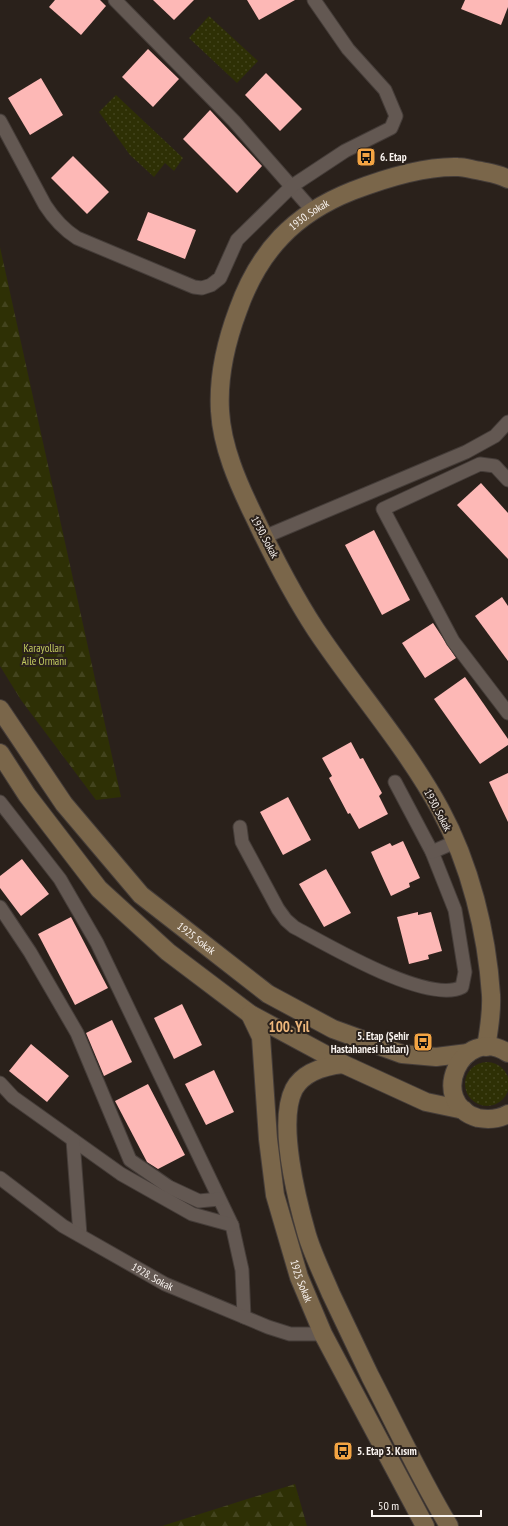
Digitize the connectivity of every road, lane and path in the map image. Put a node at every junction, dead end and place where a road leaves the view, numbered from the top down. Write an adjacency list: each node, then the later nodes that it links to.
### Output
1 (115, 0): 5 (street)
2 (314, 0): 5 (street)
3 (0, 121): 5 (street)
4 (508, 178): 6 (main road, 1930. Sokak)
5 (292, 186): 6 (street)
6 (312, 210): 11 (main road, 1930. Sokak)
7 (508, 422): 9 (street)
8 (508, 480): 10 (street)
9 (376, 490): 10 (street); 11 (street)
10 (384, 509): 13 (street)
11 (264, 537): 18 (main road, 1930. Sokak)
12 (0, 709): 23 (main road, 1925 Sokak)
13 (508, 714)
14 (0, 753): 21 (main road, 1925 Sokak)
15 (396, 782): 19 (street)
16 (0, 802): 31 (street)
17 (240, 827): 19 (street)
18 (455, 842): 19 (street); 22 (main road, 1930. Sokak)
19 (432, 852)
20 (0, 907): 31 (street)
21 (250, 1014): 25 (main road, 1925 Sokak); 35 (main road, 1925 Sokak)
22 (486, 1047): 23 (main road, 1925 Sokak); 24 (main road)
23 (468, 1053): 27 (main road)
24 (508, 1053)
25 (343, 1064): 27 (main road, 1925 Sokak); 37 (main road, 1925 Sokak)
26 (0, 1084): 29 (street)
27 (464, 1110): 28 (main road, 1925 Sokak)
28 (508, 1114)
29 (73, 1140): 32 (street); 33 (street)
30 (0, 1178): 33 (street, 1928. Sokak)
31 (219, 1199): 32 (street)
32 (232, 1225): 34 (street)
33 (80, 1236): 34 (street, 1928. Sokak)
34 (244, 1317): 35 (street, 1928. Sokak)
35 (323, 1334): 36 (main road, 1925 Sokak)
36 (424, 1526)
37 (449, 1526)

